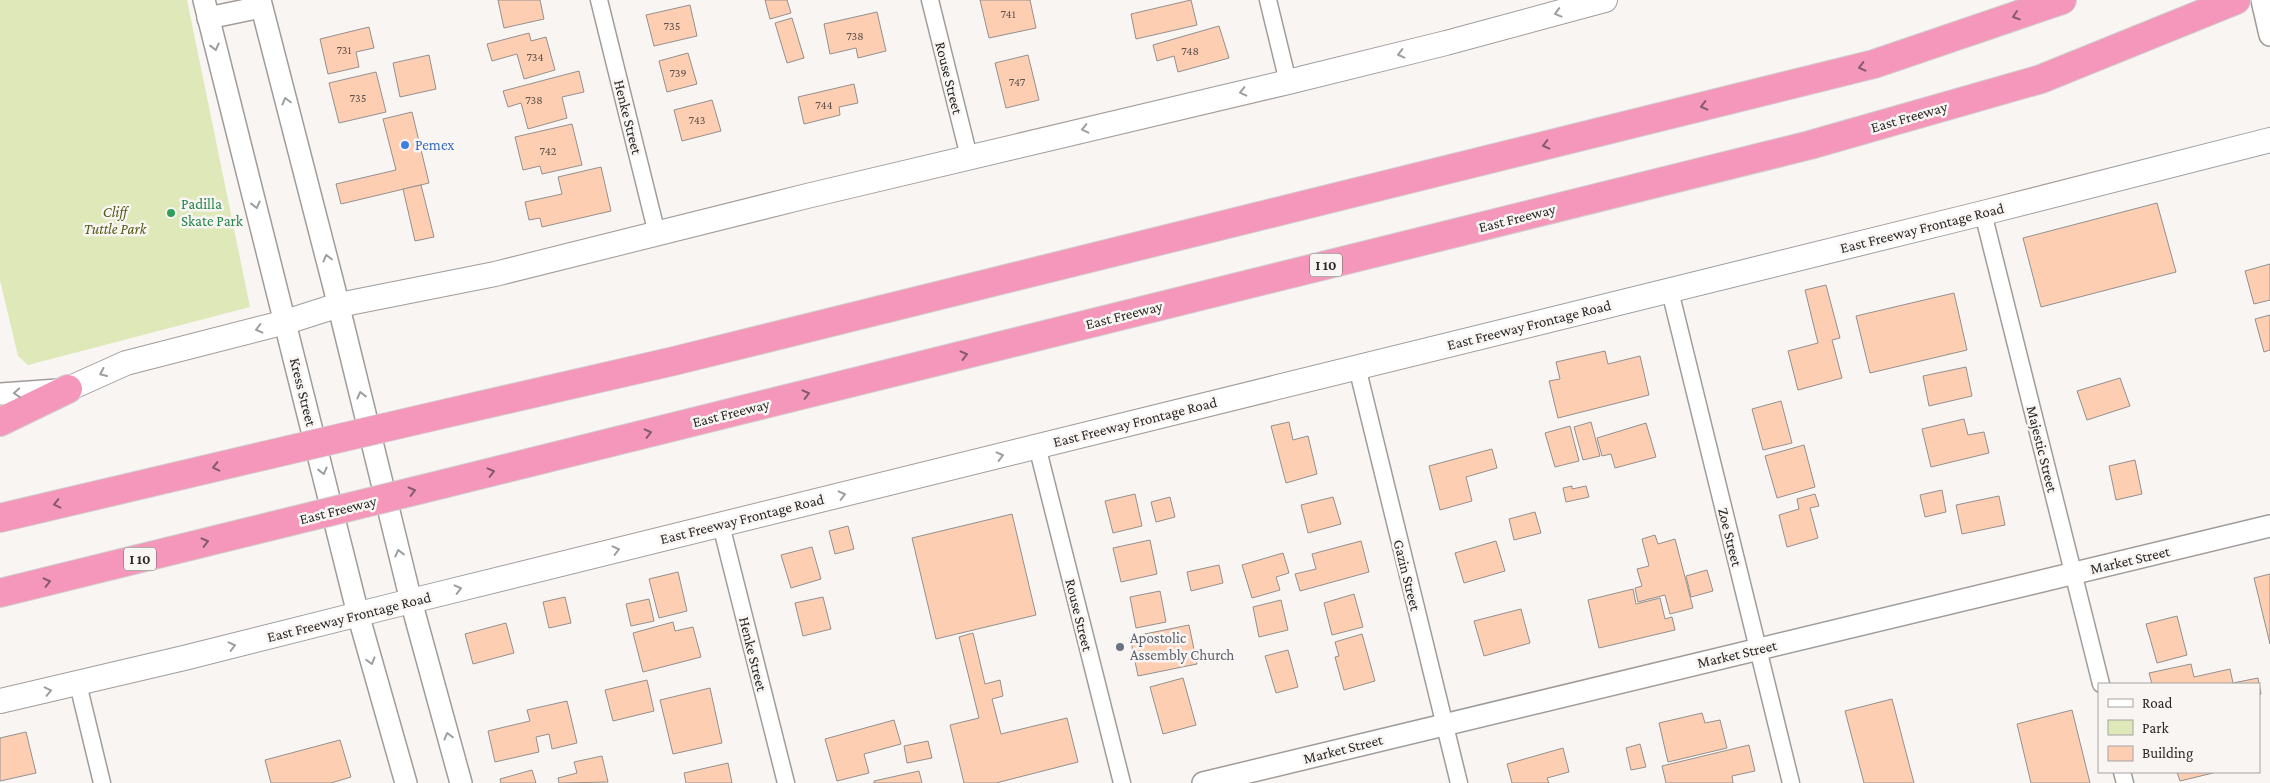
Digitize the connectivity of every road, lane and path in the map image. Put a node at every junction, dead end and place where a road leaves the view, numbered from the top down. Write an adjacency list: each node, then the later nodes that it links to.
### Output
1 (599, 0): 15 (street, Henke Street)
2 (930, 0): 13 (street, Rouse Street)
3 (1268, 0): 11 (street)
4 (1604, 0): 11 (main road, one-way to 11)
5 (2062, 0): 24 (highway, one-way to 24, bridge)
6 (2236, 0): 28 (highway, East Freeway / I 10, one-way to 6, bridge)
7 (2262, 0): 10 (street)
8 (260, 4): 9 (street); 17 (street, one-way to 8)
9 (206, 9): 18 (street, Kress Street, one-way to 18)
10 (2270, 35)
11 (1288, 82): 13 (main road, one-way to 13)
12 (2270, 140): 14 (main road, East Freeway Frontage Road)
13 (969, 157): 15 (main road)
14 (1983, 213): 16 (main road, East Freeway Frontage Road); 27 (street, Majestic Street)
15 (657, 234): 17 (main road)
16 (1670, 291): 19 (main road, East Freeway Frontage Road); 31 (street, Zoe Street)
17 (339, 305): 18 (main road); 29 (street, one-way to 17)
18 (286, 322): 20 (main road, one-way to 20); 30 (street, Kress Street, one-way to 30)
19 (1357, 367): 23 (main road, East Freeway Frontage Road); 35 (street, Gazin Street)
20 (68, 389): 21 (street, one-way to 21); 22 (highway)
21 (0, 394)
22 (0, 422)
23 (1037, 446): 25 (main road, East Freeway Frontage Road, one-way to 23); 40 (street, Rouse Street)
24 (0, 518)
25 (721, 525): 29 (main road, East Freeway Frontage Road, one-way to 25); 39 (street, Henke Street)
26 (2270, 526): 27 (street, Market Street)
27 (2073, 573): 31 (street, Market Street); 32 (street, Majestic Street)
28 (0, 593)
29 (411, 600): 30 (main road, East Freeway Frontage Road); 38 (street, one-way to 29)
30 (358, 614): 33 (main road, East Freeway Frontage Road, one-way to 30); 37 (street, Kress Street, one-way to 37)
31 (1758, 649): 35 (street, Market Street); 43 (street, Zoe Street)
32 (2101, 683)
33 (78, 684): 34 (main road, East Freeway Frontage Road, one-way to 33); 36 (street)
34 (0, 701)
35 (1444, 724): 41 (street, Market Street); 42 (street, Gazin Street)
36 (102, 783)
37 (406, 783)
38 (461, 783)
39 (786, 783)
40 (1122, 783)
41 (1203, 783)
42 (1459, 783)
43 (1791, 783)

